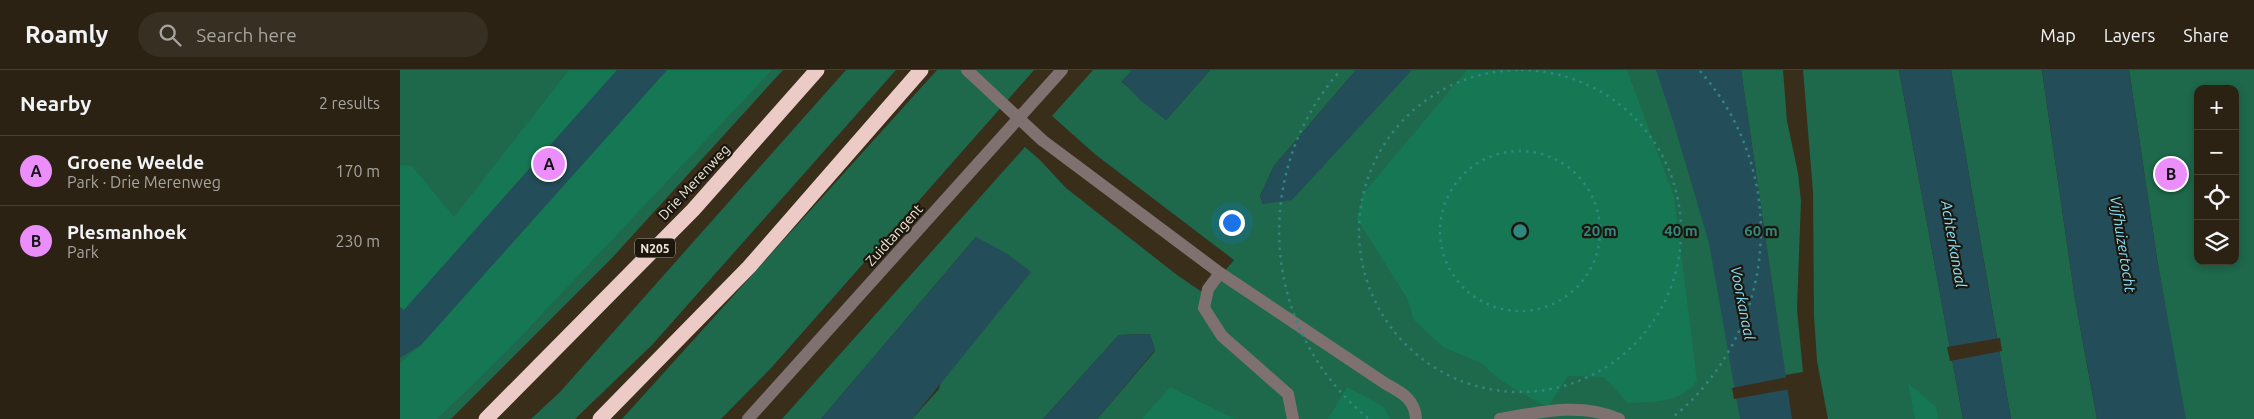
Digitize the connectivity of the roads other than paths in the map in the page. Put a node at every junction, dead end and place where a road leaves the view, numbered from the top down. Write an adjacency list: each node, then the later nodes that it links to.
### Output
1 (817, 70): 6 (highway, Drie Merenweg / N205)
2 (922, 70): 7 (highway)
3 (967, 70): 5 (street, bridge)
4 (1062, 70): 8 (street, Zuidtangent)
5 (1220, 273): 9 (street); 10 (street)
6 (486, 419)
7 (600, 419)
8 (748, 419)
9 (1293, 419)
10 (1416, 419)
11 (1500, 419): 12 (street)
12 (1619, 419)

